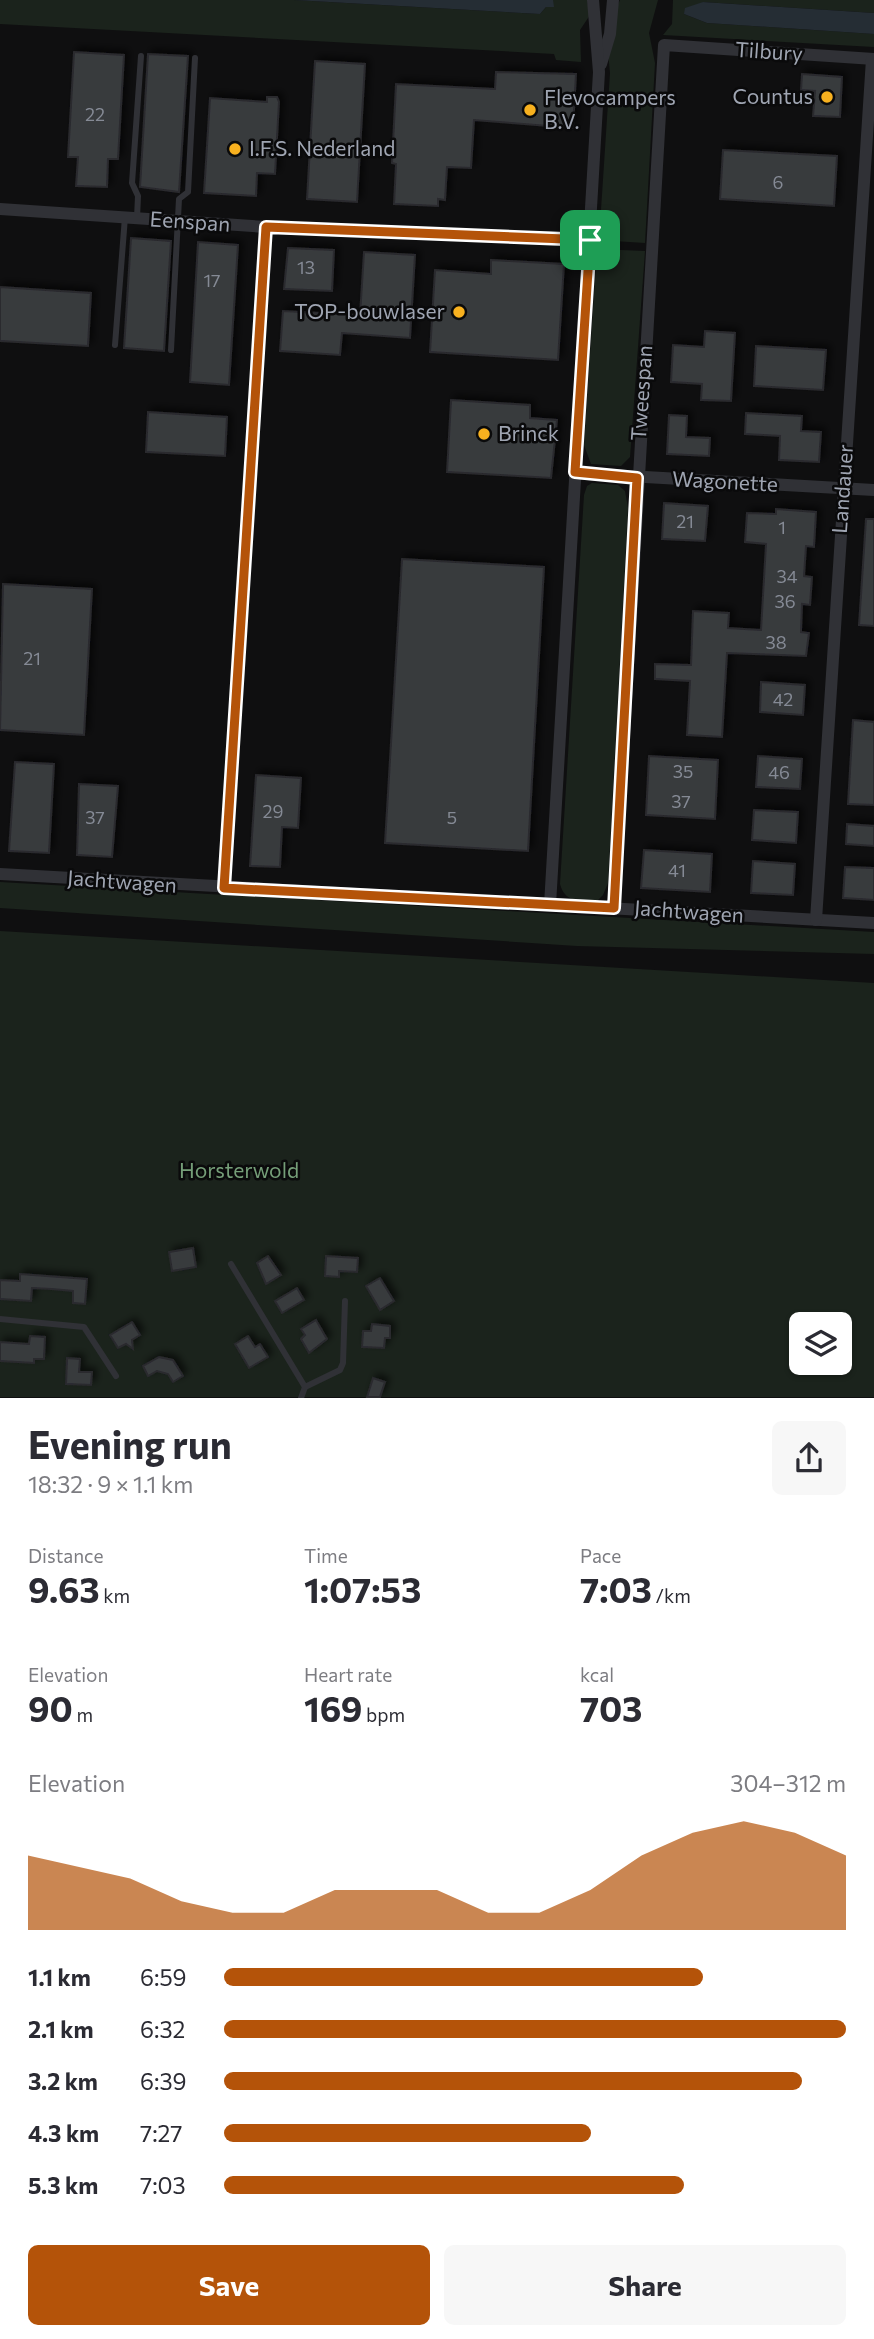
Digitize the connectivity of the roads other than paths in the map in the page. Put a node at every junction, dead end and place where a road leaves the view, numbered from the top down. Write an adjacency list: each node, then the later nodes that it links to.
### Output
1 (593, 0): 7 (street)
2 (613, 0): 7 (street)
3 (664, 45): 6 (street, Tilbury); 16 (street, Tweespan)
4 (141, 56): 9 (lane)
5 (195, 58): 10 (lane)
6 (873, 59): 17 (street, Landauer)
7 (599, 72): 12 (street)
8 (0, 209): 9 (street, Eenspan)
9 (131, 218): 10 (street, Eenspan); 13 (lane)
10 (178, 221): 11 (street, Eenspan); 14 (lane)
11 (266, 227): 12 (street, Eenspan); 20 (street)
12 (590, 240): 15 (street)
13 (115, 345)
14 (171, 349)
15 (575, 472): 16 (street, Wagonette); 21 (street)
16 (637, 478): 17 (street, Wagonette); 22 (street, Tweespan)
17 (843, 488): 18 (street, Wagonette); 23 (street, Landauer)
18 (874, 490)
19 (0, 874): 20 (street, Jachtwagen)
20 (224, 888): 21 (street, Jachtwagen)
21 (550, 905): 22 (street, Jachtwagen)
22 (614, 908): 23 (street, Jachtwagen)
23 (817, 920): 24 (street, Jachtwagen)
24 (874, 923)
25 (231, 1264): 29 (lane)
26 (345, 1301): 29 (lane)
27 (0, 1319): 28 (lane)
28 (116, 1376)
29 (305, 1387): 30 (lane)
30 (301, 1398)

